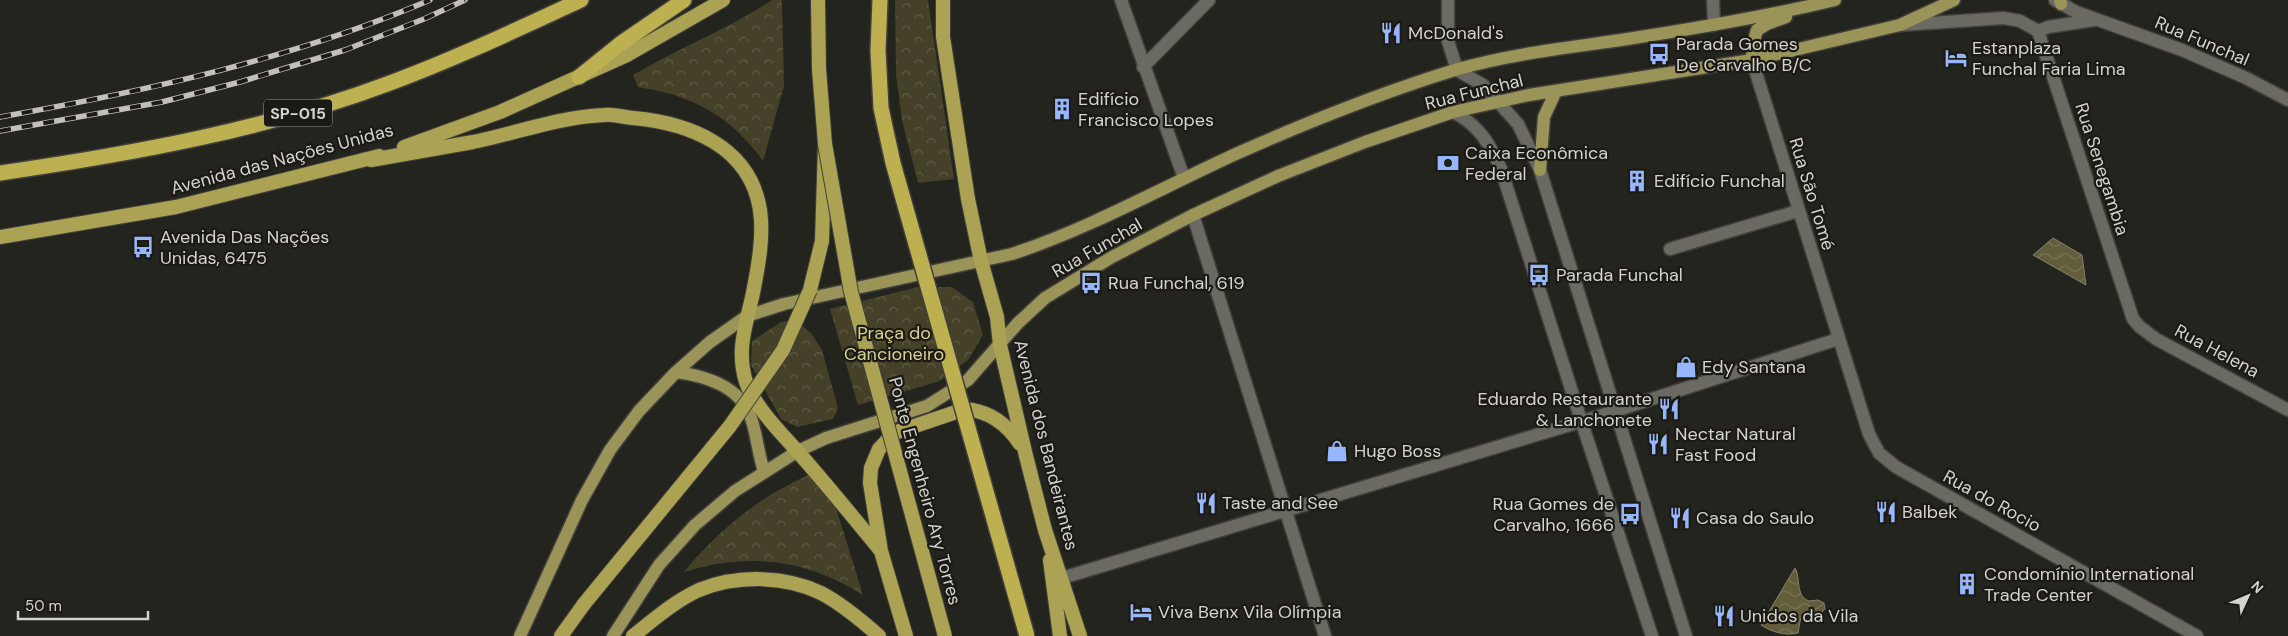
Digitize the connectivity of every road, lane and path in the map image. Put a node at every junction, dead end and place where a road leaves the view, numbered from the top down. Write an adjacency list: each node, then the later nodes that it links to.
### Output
1 (581, 0): 30 (highway, SP-015)
2 (684, 0): 22 (highway)
3 (723, 0): 22 (highway, Avenida das Nações Unidas)
4 (818, 0): 27 (highway, Ponte Engenheiro Ary Torres)
5 (880, 0): 59 (highway, bridge)
6 (944, 0): 36 (highway, Avenida dos Bandeirantes)
7 (1121, 0): 20 (street)
8 (1209, 0): 20 (street)
9 (1448, 0): 21 (street)
10 (1713, 0): 16 (street)
11 (1835, 0): 14 (main road, Rua Funchal)
12 (1954, 0): 17 (main road)
13 (2059, 1): 15 (street, Rua Funchal)
14 (1821, 3): 16 (main road, Rua Funchal); 19 (main road)
15 (2101, 19): 18 (street, Rua Funchal); 24 (street, Rua Funchal)
16 (1714, 25): 21 (main road, Rua Funchal)
17 (1900, 25): 18 (street, Rua Funchal); 19 (main road, Rua Funchal)
18 (2038, 31): 38 (street, Rua Senegambia)
19 (1752, 60): 23 (main road, Rua Funchal); 32 (street, Rua São Tomé)
20 (1143, 67): 31 (street)
21 (1457, 70): 25 (street); 31 (main road, Rua Funchal)
22 (579, 77): 28 (highway, Avenida das Nações Unidas)
23 (1556, 91): 25 (main road, Rua Funchal); 29 (main road)
24 (2288, 100)
25 (1498, 102): 26 (main road, Rua Funchal); 29 (street)
26 (1453, 112): 33 (main road, Rua Funchal); 44 (street)
27 (825, 144): 53 (highway, bridge); 58 (highway, Ponte Engenheiro Ary Torres, bridge)
28 (370, 160): 34 (highway, Avenida das Nações Unidas); 37 (highway)
29 (1540, 170): 42 (street)
30 (0, 173)
31 (1184, 178): 36 (main road, Rua Funchal)
32 (1798, 210): 35 (street); 39 (street, Rua São Tomé)
33 (1193, 215): 40 (main road, Rua Funchal); 48 (street)
34 (0, 237)
35 (1670, 250)
36 (982, 261): 37 (main road, Rua Funchal); 40 (highway, Avenida dos Bandeirantes)
37 (747, 316): 41 (main road, Rua Funchal); 45 (highway)
38 (2133, 319): 43 (street, Rua Helena)
39 (1838, 339): 42 (street); 65 (street, Rua do Rocio)
40 (1000, 345): 45 (main road, Rua Funchal); 46 (highway, Avenida dos Bandeirantes)
41 (676, 372): 47 (main road); 52 (main road, Rua Funchal)
42 (1616, 409): 44 (street); 64 (street)
43 (2288, 410)
44 (1581, 420): 48 (street); 63 (street)
45 (798, 451): 47 (main road, Rua Funchal); 50 (highway)
46 (1026, 456): 49 (highway, Avenida dos Bandeirantes); 50 (highway)
47 (764, 471): 54 (main road, Rua Funchal)
48 (1286, 512): 51 (street); 62 (street)
49 (1045, 530): 51 (highway, Avenida dos Bandeirantes); 60 (highway)
50 (881, 552): 57 (highway)
51 (1062, 578): 61 (highway, Avenida dos Bandeirantes)
52 (520, 636)
53 (561, 636)
54 (613, 636)
55 (633, 636): 56 (highway)
56 (879, 636)
57 (906, 636)
58 (945, 636)
59 (1027, 636)
60 (1060, 636)
61 (1080, 636)
62 (1325, 636)
63 (1652, 636)
64 (1686, 636)
65 (2197, 636)

